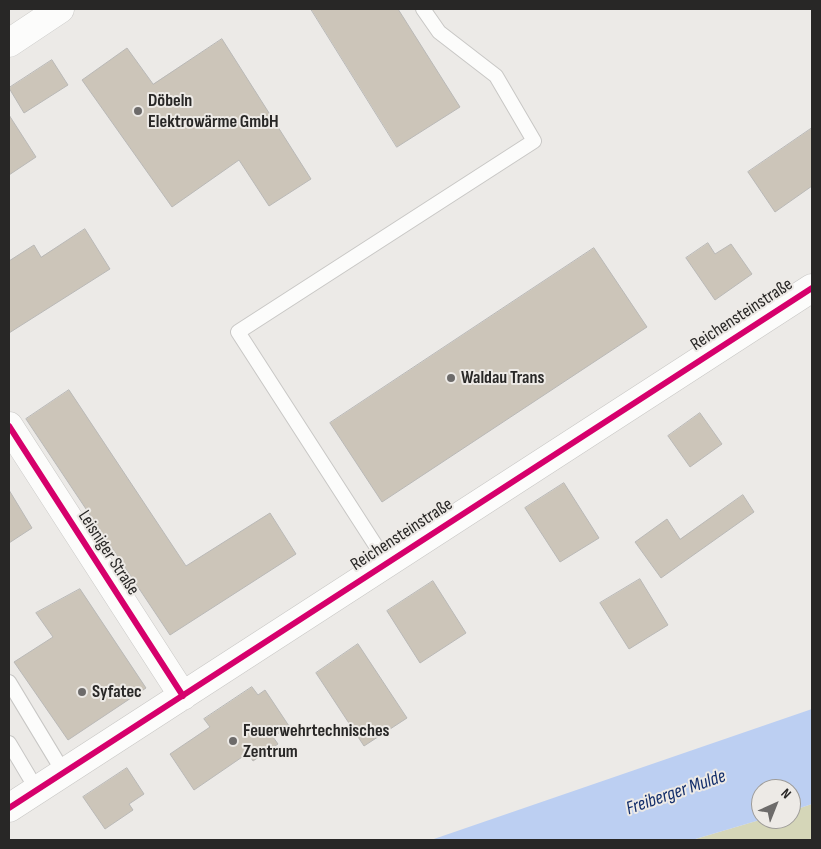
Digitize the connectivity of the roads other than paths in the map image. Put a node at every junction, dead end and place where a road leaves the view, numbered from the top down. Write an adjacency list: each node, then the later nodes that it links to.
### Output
1 (60, 9): 3 (street)
2 (423, 9): 6 (lane)
3 (9, 43)
4 (812, 288): 6 (street, Reichensteinstraße)
5 (9, 426): 8 (street, Leisniger Straße)
6 (387, 563): 8 (street, Reichensteinstraße)
7 (9, 682): 10 (lane)
8 (183, 696): 10 (street, Reichensteinstraße)
9 (9, 743): 11 (lane)
10 (64, 773): 11 (street, Reichensteinstraße)
11 (37, 790): 12 (street, Reichensteinstraße)
12 (9, 808)

